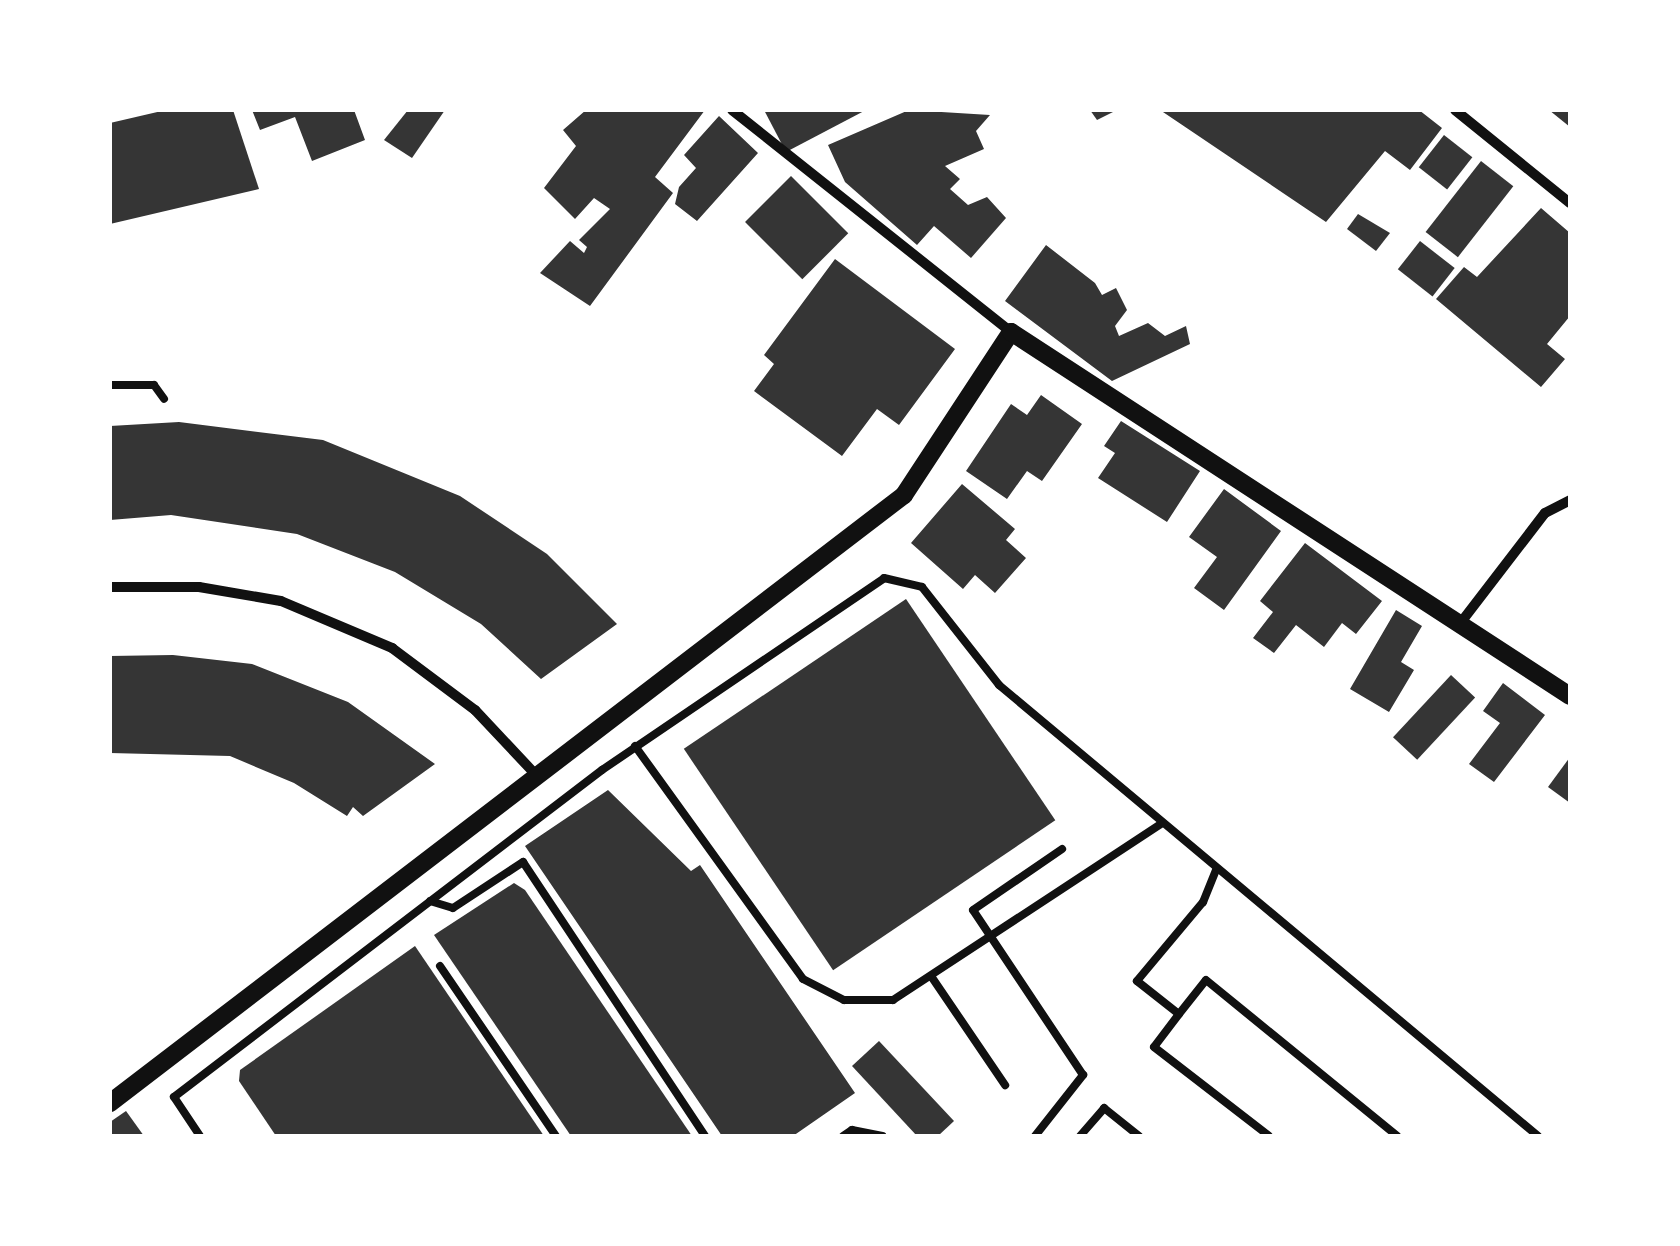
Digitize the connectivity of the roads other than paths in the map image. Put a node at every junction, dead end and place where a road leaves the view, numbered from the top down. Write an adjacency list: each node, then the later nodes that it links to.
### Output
1 (732, 110): 4 (street)
2 (1455, 110): 3 (street)
3 (1570, 202)
4 (1011, 332): 9 (street); 12 (street)
5 (110, 386): 6 (lane)
6 (164, 399)
7 (1570, 500): 9 (street)
8 (110, 587): 12 (street)
9 (1462, 620): 10 (street)
10 (1570, 696)
11 (635, 746): 13 (lane); 16 (lane); 19 (lane)
12 (535, 774): 22 (street)
13 (1162, 823): 15 (lane); 17 (lane)
14 (1062, 849): 17 (lane)
15 (1216, 870): 20 (lane); 33 (lane)
16 (430, 901): 23 (lane); 25 (lane)
17 (990, 938): 19 (lane); 28 (lane)
18 (440, 966): 24 (lane)
19 (931, 976): 21 (lane)
20 (1179, 1014): 31 (lane); 32 (lane)
21 (1005, 1085)
22 (110, 1102)
23 (200, 1136)
24 (556, 1136)
25 (705, 1136)
26 (843, 1136): 27 (lane)
27 (882, 1136)
28 (1035, 1136)
29 (1080, 1136): 30 (lane)
30 (1140, 1136)
31 (1269, 1136)
32 (1397, 1136)
33 (1538, 1136)

